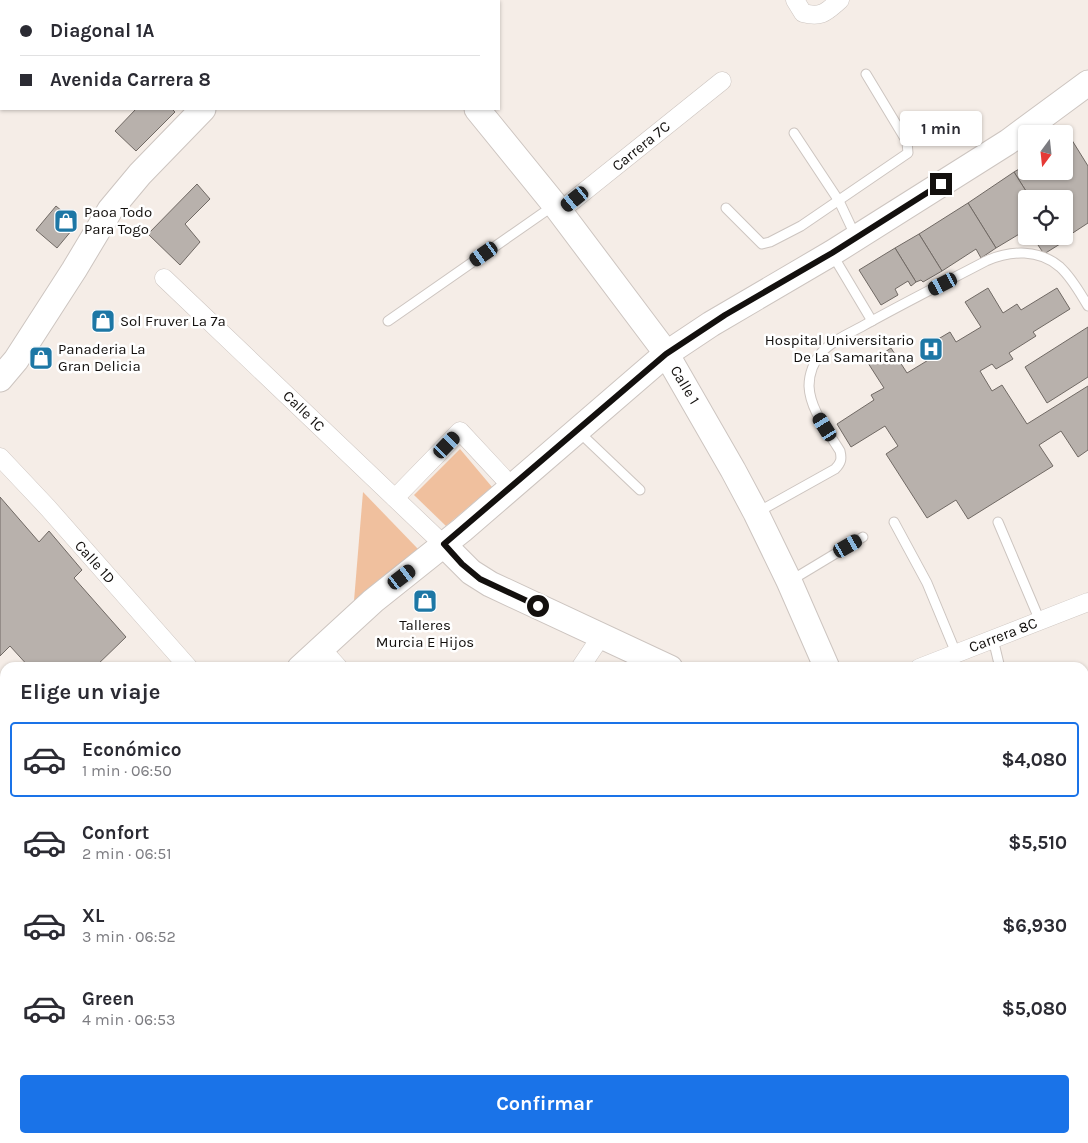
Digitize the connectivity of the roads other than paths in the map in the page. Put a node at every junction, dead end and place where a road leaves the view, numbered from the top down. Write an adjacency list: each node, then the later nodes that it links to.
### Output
1 (795, 0): 2 (street)
2 (840, 0)
3 (866, 74): 11 (lane)
4 (722, 81): 12 (street, Carrera 7C)
5 (1088, 83): 8 (main road)
6 (202, 110): 21 (main road)
7 (478, 110): 12 (main road, Calle 1)
8 (1038, 125)
9 (794, 133): 11 (lane)
10 (1018, 141): 14 (main road)
11 (839, 201): 13 (lane); 14 (lane)
12 (557, 208): 18 (lane); 20 (main road, Calle 1)
13 (726, 208)
14 (857, 237): 15 (main road)
15 (832, 253): 19 (lane); 20 (main road)
16 (164, 278): 26 (street, Calle 1C)
17 (1088, 306): 19 (lane)
18 (388, 321)
19 (872, 321): 27 (lane)
20 (666, 354): 22 (main road); 27 (main road, Calle 1)
21 (0, 379)
22 (578, 431): 24 (main road); 25 (lane)
23 (0, 457): 39 (street, Calle 1D)
24 (512, 487): 26 (street); 31 (main road)
25 (640, 490)
26 (395, 498): 31 (street, Calle 1C)
27 (756, 513): 32 (main road, Calle 1)
28 (894, 522): 38 (lane)
29 (998, 522): 34 (lane)
30 (863, 537): 32 (lane)
31 (444, 544): 35 (main road); 37 (main road)
32 (789, 581): 44 (main road, Calle 1)
33 (1088, 602): 34 (street, Carrera 8C)
34 (1040, 621): 36 (street, Carrera 8C)
35 (602, 635): 42 (street); 43 (main road)
36 (993, 639): 38 (street, Carrera 8C); 46 (lane)
37 (321, 648): 40 (main road); 41 (street)
38 (956, 653): 45 (street, Carrera 8C)
39 (184, 662)
40 (306, 662)
41 (334, 662)
42 (584, 662)
43 (658, 662)
44 (824, 662)
45 (934, 662)
46 (999, 662)

